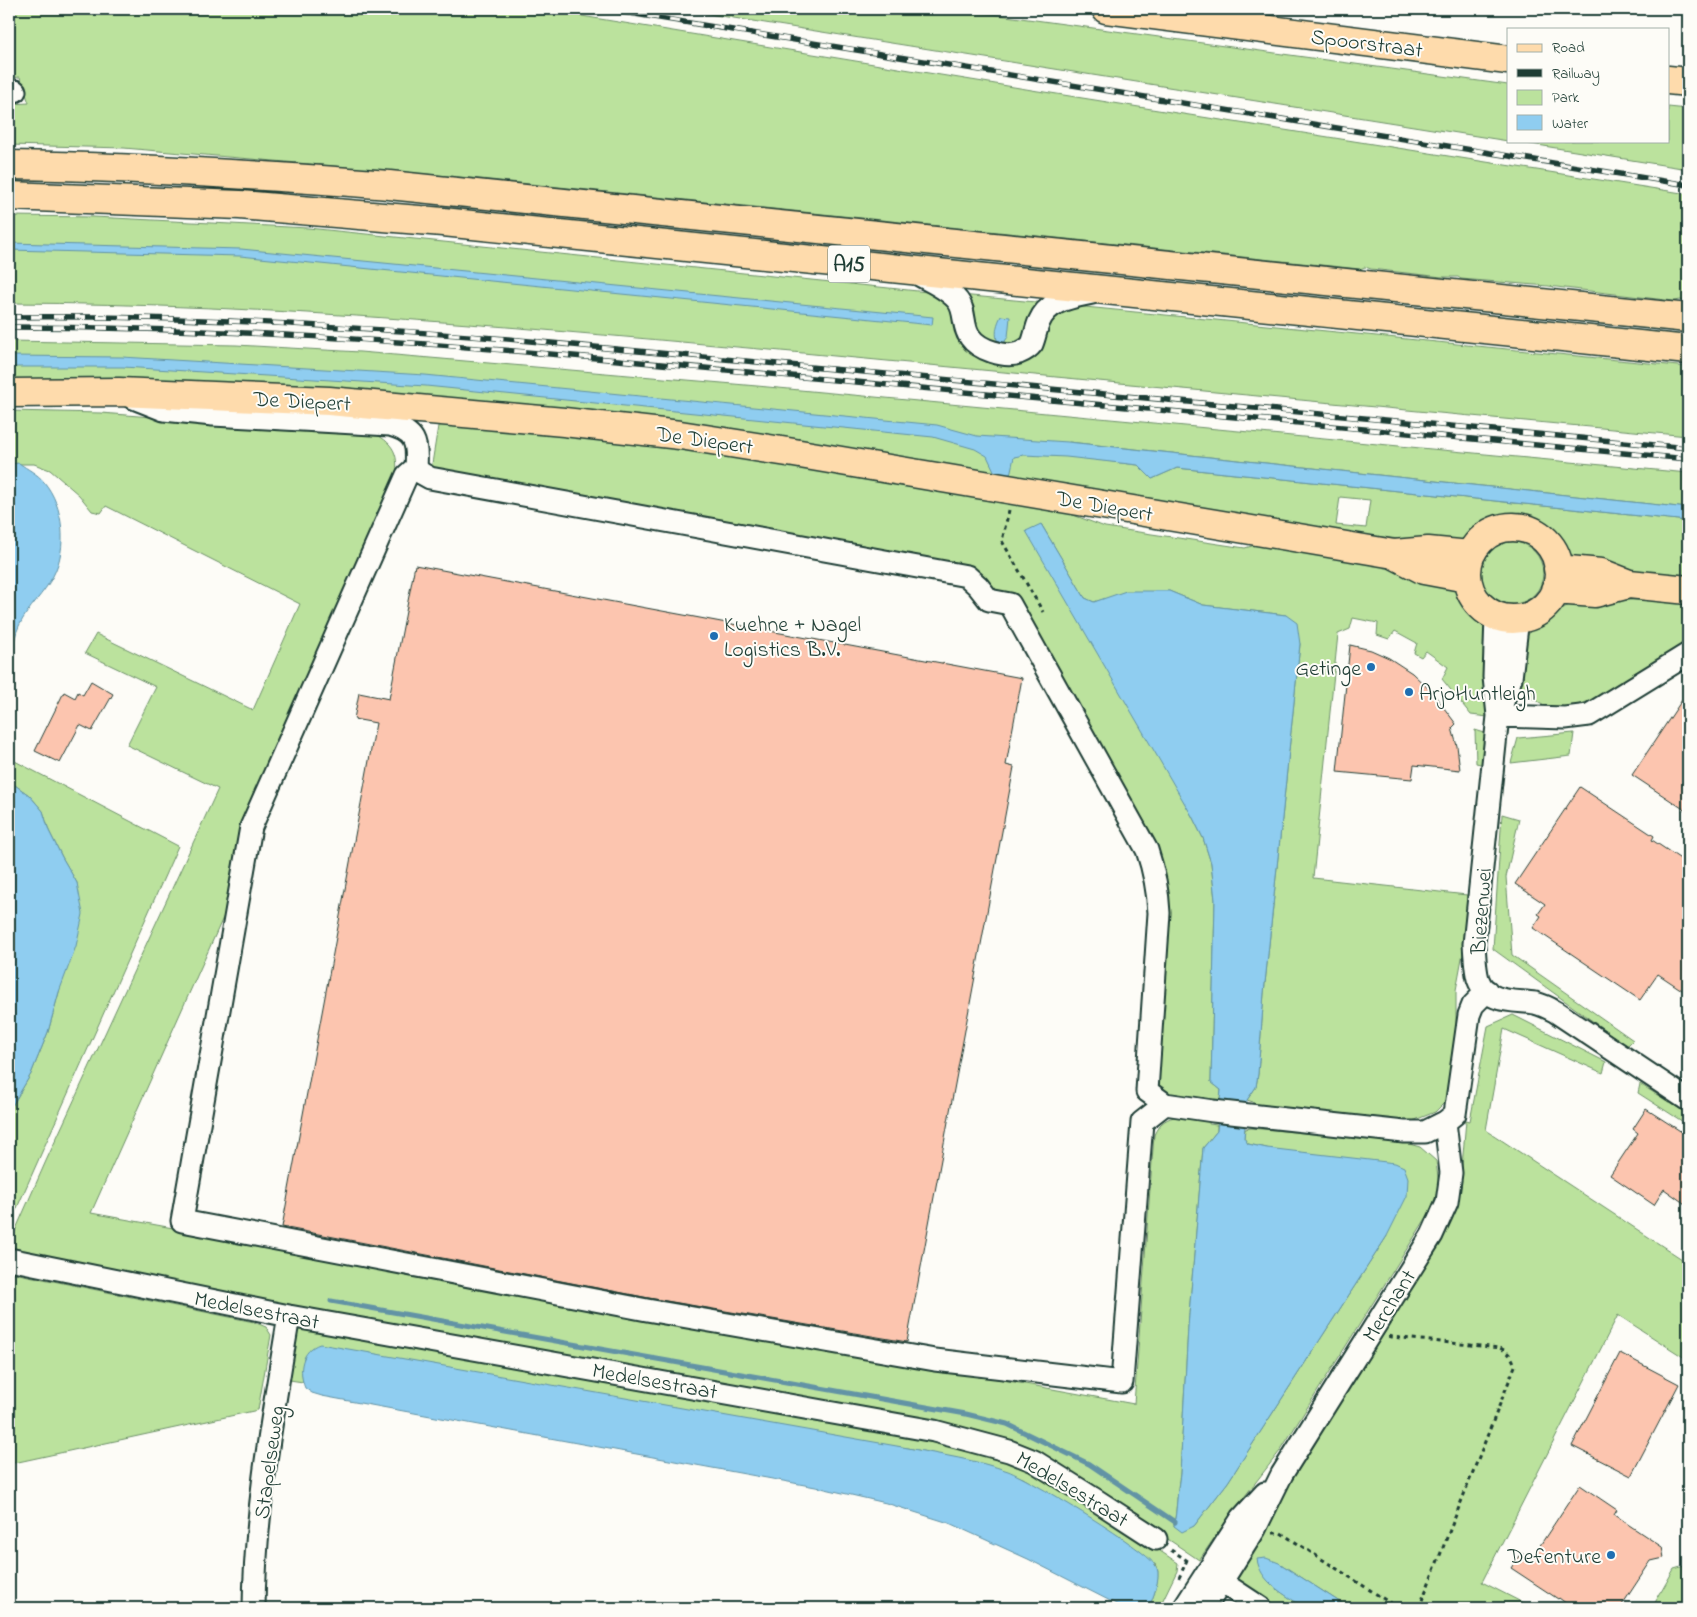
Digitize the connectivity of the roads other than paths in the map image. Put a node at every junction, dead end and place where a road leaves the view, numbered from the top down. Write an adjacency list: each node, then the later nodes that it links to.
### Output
1 (1106, 9): 2 (main road, Spoorstraat)
2 (1507, 60)
3 (1670, 80): 4 (main road)
4 (1688, 82)
5 (9, 164): 9 (main road, A15)
6 (9, 196): 7 (main road, A15)
7 (909, 270): 8 (main road, A15); 8 (street)
8 (1105, 290): 10 (main road, A15)
9 (1688, 318)
10 (1688, 350)
11 (119, 392): 12 (main road, De Diepert); 13 (street); 14 (main road, De Diepert)
12 (9, 393)
13 (416, 467): 22 (street); 22 (street)
14 (1469, 567): 15 (main road); 17 (main road)
15 (1557, 579): 16 (main road); 17 (main road)
16 (1688, 590)
17 (1507, 617): 19 (street, Biezenwei)
18 (1688, 654): 19 (street)
19 (1498, 716): 20 (street, Biezenwei)
20 (1487, 992): 21 (street); 23 (street)
21 (1688, 1100)
22 (1165, 1104): 23 (street)
23 (1445, 1122): 26 (street, Merchant)
24 (9, 1259): 25 (street, Medelsestraat)
25 (289, 1316): 27 (street, Medelsestraat); 29 (street, Stapelseweg)
26 (1282, 1474): 28 (street); 28 (street)
27 (1156, 1539)
28 (1214, 1577): 30 (street); 31 (street); 32 (street)
29 (254, 1608)
30 (1184, 1608)
31 (1205, 1608)
32 (1261, 1608)

